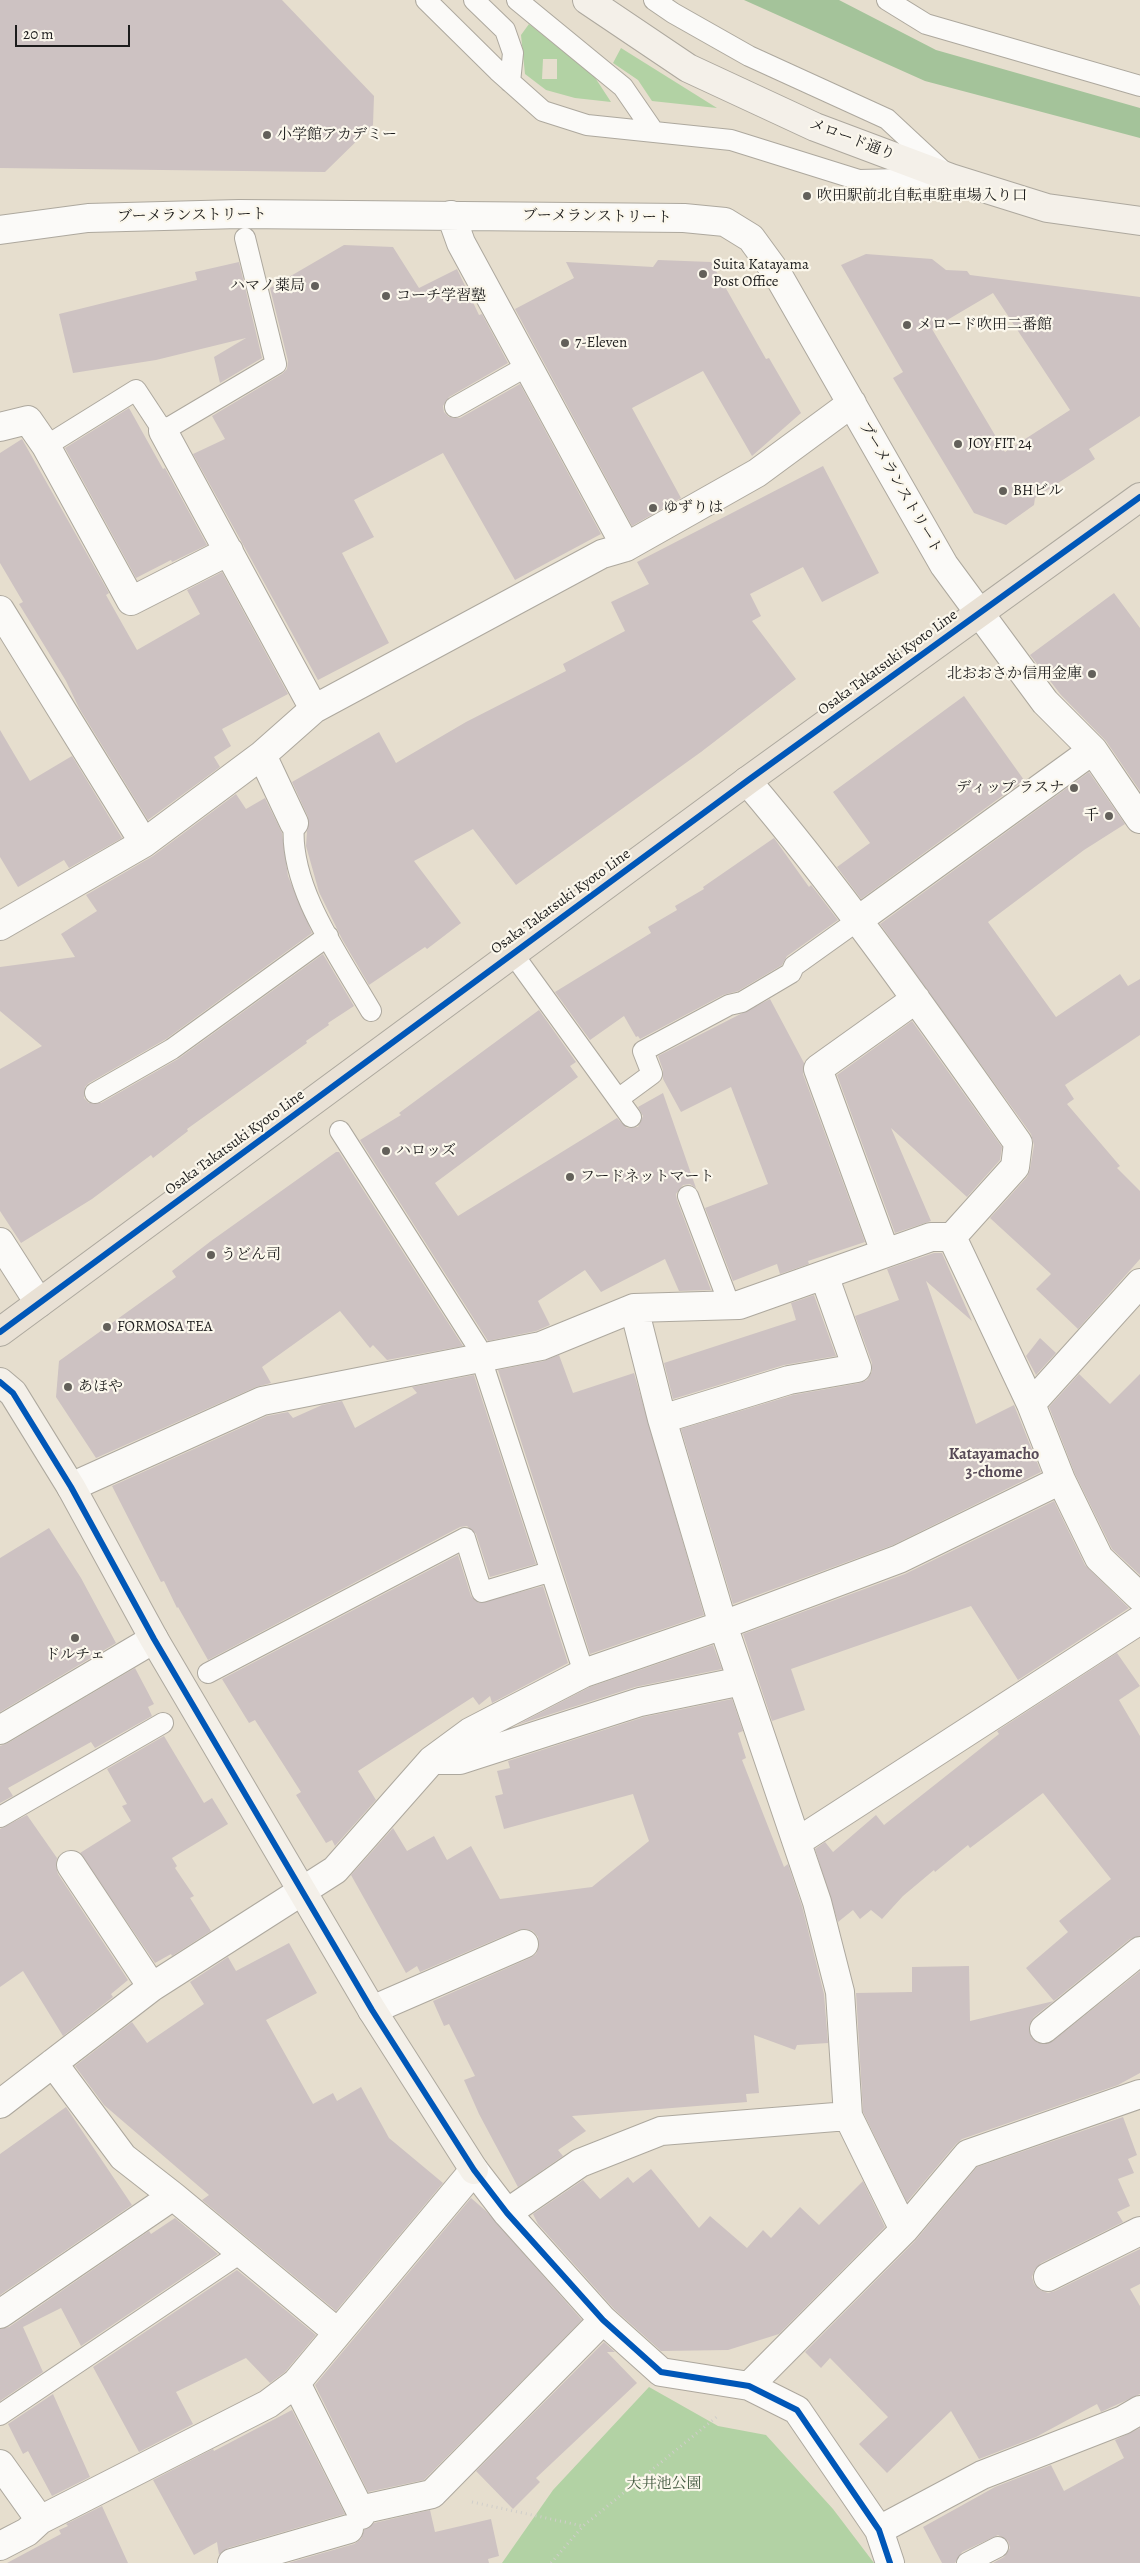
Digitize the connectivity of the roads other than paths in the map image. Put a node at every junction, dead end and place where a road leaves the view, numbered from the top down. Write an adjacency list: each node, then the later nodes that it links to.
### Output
1 (426, 0): 7 (lane)
2 (474, 0): 7 (lane)
3 (517, 0): 9 (lane)
4 (587, 0): 10 (street, メロード通り)
5 (654, 0): 10 (lane)
6 (887, 0): 8 (lane)
7 (510, 82): 9 (lane)
8 (1140, 86)
9 (654, 132): 10 (lane)
10 (951, 178): 12 (street, メロード通り)
11 (451, 215): 13 (street, ブーメランストリート); 15 (street); 16 (street, ブーメランストリート)
12 (1140, 221)
13 (0, 230)
14 (245, 238): 19 (lane)
15 (529, 366): 17 (lane); 22 (street)
16 (852, 403): 22 (street); 25 (street, ブーメランストリート)
17 (455, 407)
18 (0, 427): 20 (street)
19 (163, 431): 20 (lane); 23 (street)
20 (46, 446): 23 (street)
21 (1140, 497): 25 (main road, Osaka Takatsuki Kyoto Line)
22 (626, 547): 26 (street)
23 (229, 551): 26 (street)
24 (0, 610): 32 (street)
25 (980, 612): 27 (street, ブーメランストリート); 29 (main road, Osaka Takatsuki Kyoto Line)
26 (314, 709): 28 (street)
27 (1093, 750): 30 (street, ブーメランストリート); 34 (street)
28 (262, 755): 31 (street); 32 (street)
29 (747, 782): 34 (street); 36 (main road, Osaka Takatsuki Kyoto Line)
30 (1140, 819)
31 (294, 823): 35 (lane)
32 (144, 843): 33 (street)
33 (3, 916)
34 (857, 921): 37 (street); 40 (lane)
35 (328, 936): 38 (lane); 39 (lane)
36 (513, 954): 40 (lane); 49 (main road, Osaka Takatsuki Kyoto Line)
37 (916, 999): 44 (street); 46 (street)
38 (371, 1011)
39 (95, 1093)
40 (618, 1099): 41 (lane)
41 (631, 1117)
42 (340, 1132): 53 (lane)
43 (688, 1196): 50 (lane)
44 (952, 1236): 46 (street); 55 (street)
45 (0, 1242): 49 (street)
46 (885, 1252): 47 (street)
47 (824, 1275): 50 (street); 56 (street)
48 (1140, 1283): 55 (street)
49 (39, 1303): 52 (main road, Osaka Takatsuki Kyoto Line)
50 (730, 1306): 51 (street)
51 (634, 1308): 53 (street); 56 (street)
52 (0, 1332)
53 (481, 1358): 58 (street); 59 (lane)
54 (0, 1382): 58 (street)
55 (1031, 1404): 57 (street)
56 (662, 1418): 62 (street)
57 (1062, 1480): 60 (street); 62 (street)
58 (71, 1487): 63 (street)
59 (549, 1572): 64 (lane); 65 (lane)
60 (1140, 1597)
61 (1140, 1620): 71 (street)
62 (723, 1625): 65 (street); 66 (street)
63 (154, 1639): 68 (street); 73 (street)
64 (208, 1673)
65 (584, 1673): 69 (street)
66 (742, 1681): 69 (street); 71 (street)
67 (163, 1723): 70 (lane)
68 (0, 1730)
69 (432, 1760): 73 (street)
70 (0, 1817)
71 (797, 1842): 82 (street)
72 (71, 1865): 76 (street)
73 (303, 1892): 76 (street); 77 (street)
74 (524, 1944): 77 (street)
75 (1140, 1951): 78 (street)
76 (152, 1986): 79 (street)
77 (372, 2010): 83 (street)
78 (1044, 2030)
79 (53, 2063): 81 (street); 84 (street)
80 (1140, 2094): 86 (street)
81 (0, 2104)
82 (848, 2116): 85 (street); 86 (street)
83 (474, 2170): 85 (street); 92 (street)
84 (173, 2196): 88 (street); 90 (street)
85 (507, 2213): 91 (street)
86 (904, 2230): 94 (street)
87 (1140, 2231): 89 (street)
88 (242, 2252): 92 (street); 96 (lane)
89 (1048, 2277)
90 (0, 2314)
91 (603, 2320): 94 (street); 98 (street)
92 (337, 2332): 93 (street)
93 (296, 2383): 98 (street); 99 (street)
94 (749, 2386): 100 (street)
95 (1140, 2410): 100 (street)
96 (0, 2415)
97 (0, 2464): 99 (street)
98 (356, 2518): 103 (street)
99 (40, 2520): 101 (street)
100 (878, 2530): 104 (street)
101 (0, 2546)
102 (998, 2548): 105 (lane)
103 (232, 2563)
104 (890, 2563)
105 (967, 2563)

